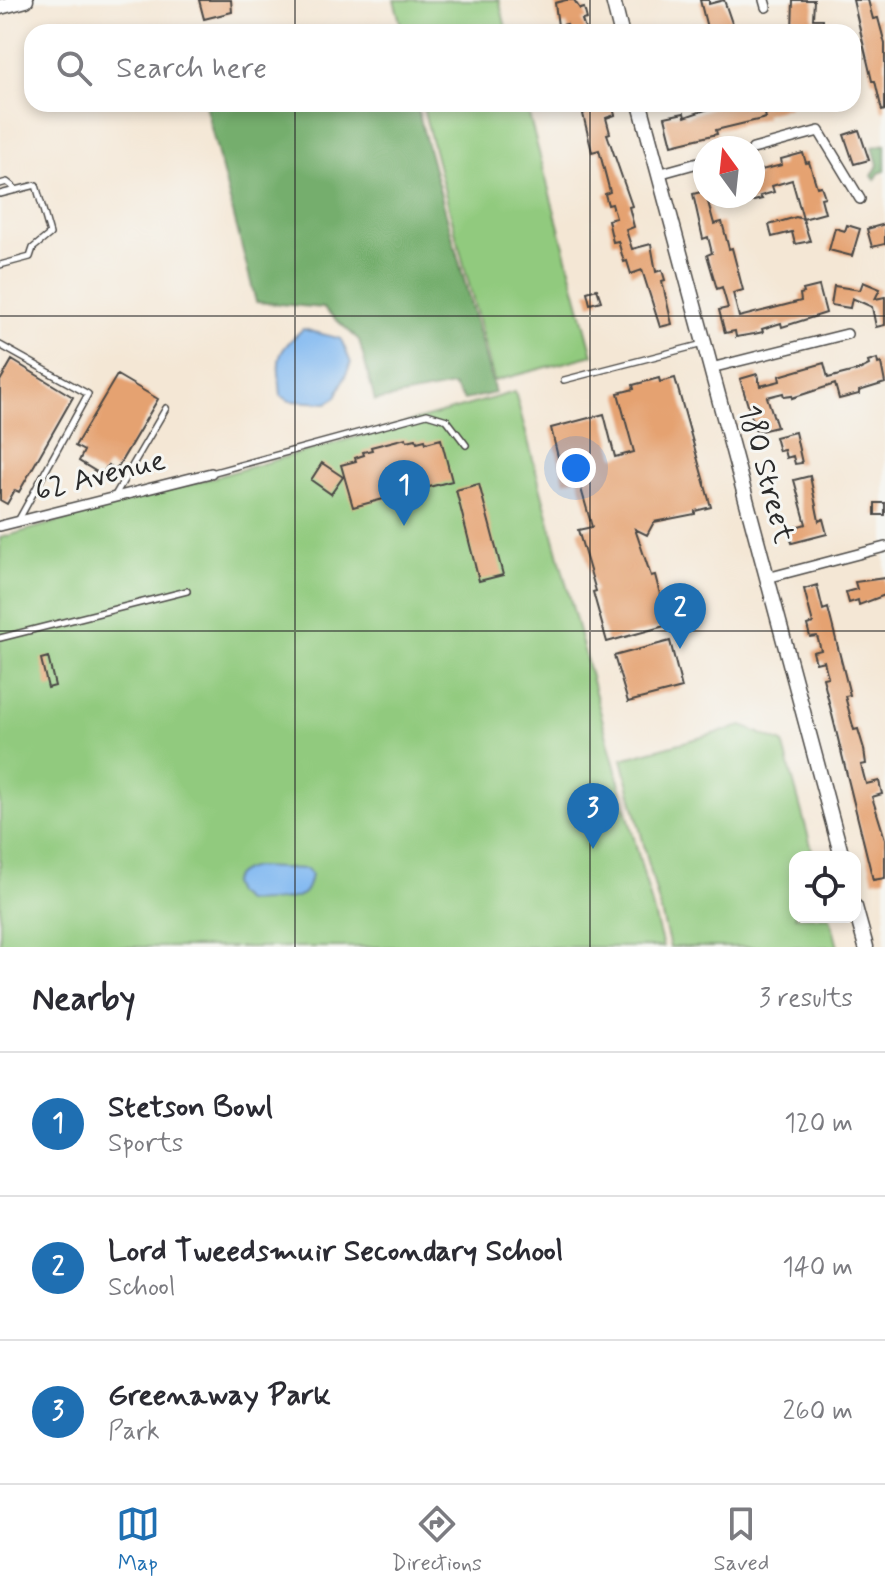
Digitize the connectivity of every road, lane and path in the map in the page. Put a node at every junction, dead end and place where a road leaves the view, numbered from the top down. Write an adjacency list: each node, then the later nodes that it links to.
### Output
1 (26, 0): 3 (street)
2 (613, 0): 4 (street)
3 (0, 7)
4 (619, 24)
5 (642, 112): 8 (street, 180 Street)
6 (765, 146): 12 (street)
7 (693, 164): 8 (street)
8 (658, 174): 15 (street, 180 Street)
9 (0, 184): 10 (lane)
10 (17, 190): 11 (lane); 13 (lane)
11 (0, 194)
12 (860, 199)
13 (0, 265)
14 (847, 334): 17 (street)
15 (704, 344): 17 (street, 180 Street); 18 (lane)
16 (0, 345): 23 (lane)
17 (711, 368): 26 (street, 180 Street)
18 (564, 380)
19 (166, 408): 22 (lane)
20 (466, 445): 21 (lane)
21 (211, 473): 22 (street, 62 Avenue)
22 (113, 498): 23 (street, 62 Avenue)
23 (18, 522): 24 (street, 62 Avenue)
24 (0, 526)
25 (885, 547): 26 (street)
26 (767, 578): 29 (street, 180 Street)
27 (187, 591): 28 (lane)
28 (0, 638)
29 (840, 851)
30 (859, 923): 31 (street)
31 (866, 947)

